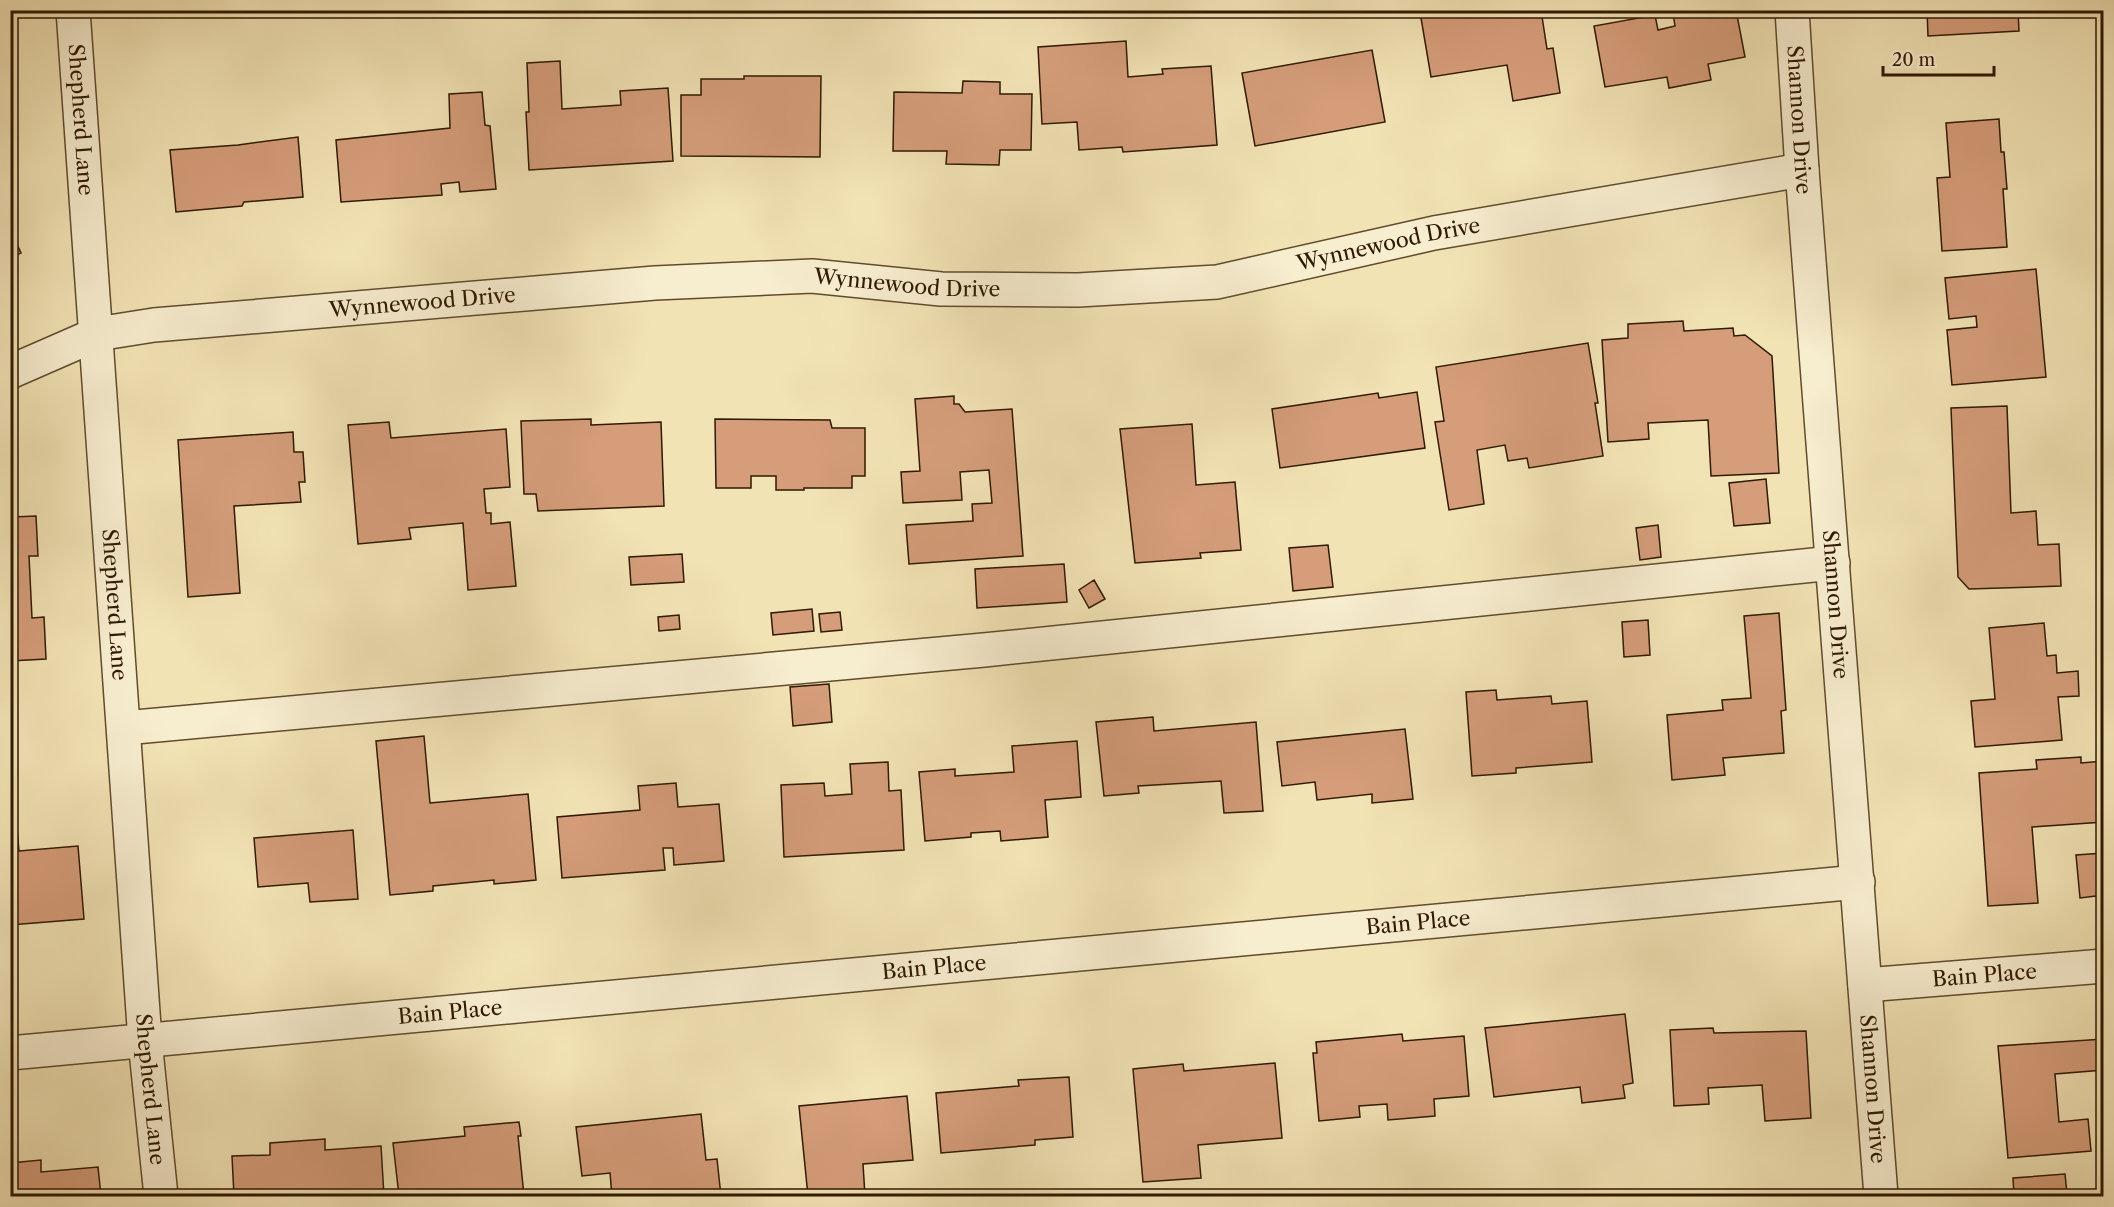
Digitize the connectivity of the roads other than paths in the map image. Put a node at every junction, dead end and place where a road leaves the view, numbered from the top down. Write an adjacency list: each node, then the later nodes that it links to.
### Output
1 (74, 10): 4 (street, Shepherd Lane)
2 (1792, 10): 3 (street, Shannon Drive)
3 (1802, 170): 4 (street, Wynnewood Drive); 6 (street, Shannon Drive)
4 (97, 334): 5 (street, Wynnewood Drive); 7 (street, Shepherd Lane)
5 (10, 372)
6 (1833, 563): 7 (street); 8 (street, Shannon Drive)
7 (124, 728): 11 (street, Shepherd Lane)
8 (1858, 882): 10 (street, Shannon Drive); 11 (street, Bain Place)
9 (2103, 966): 10 (street, Bain Place)
10 (1865, 985): 14 (street, Shannon Drive)
11 (145, 1041): 12 (street, Bain Place); 13 (street, Shepherd Lane)
12 (10, 1053)
13 (161, 1197)
14 (1881, 1197)

